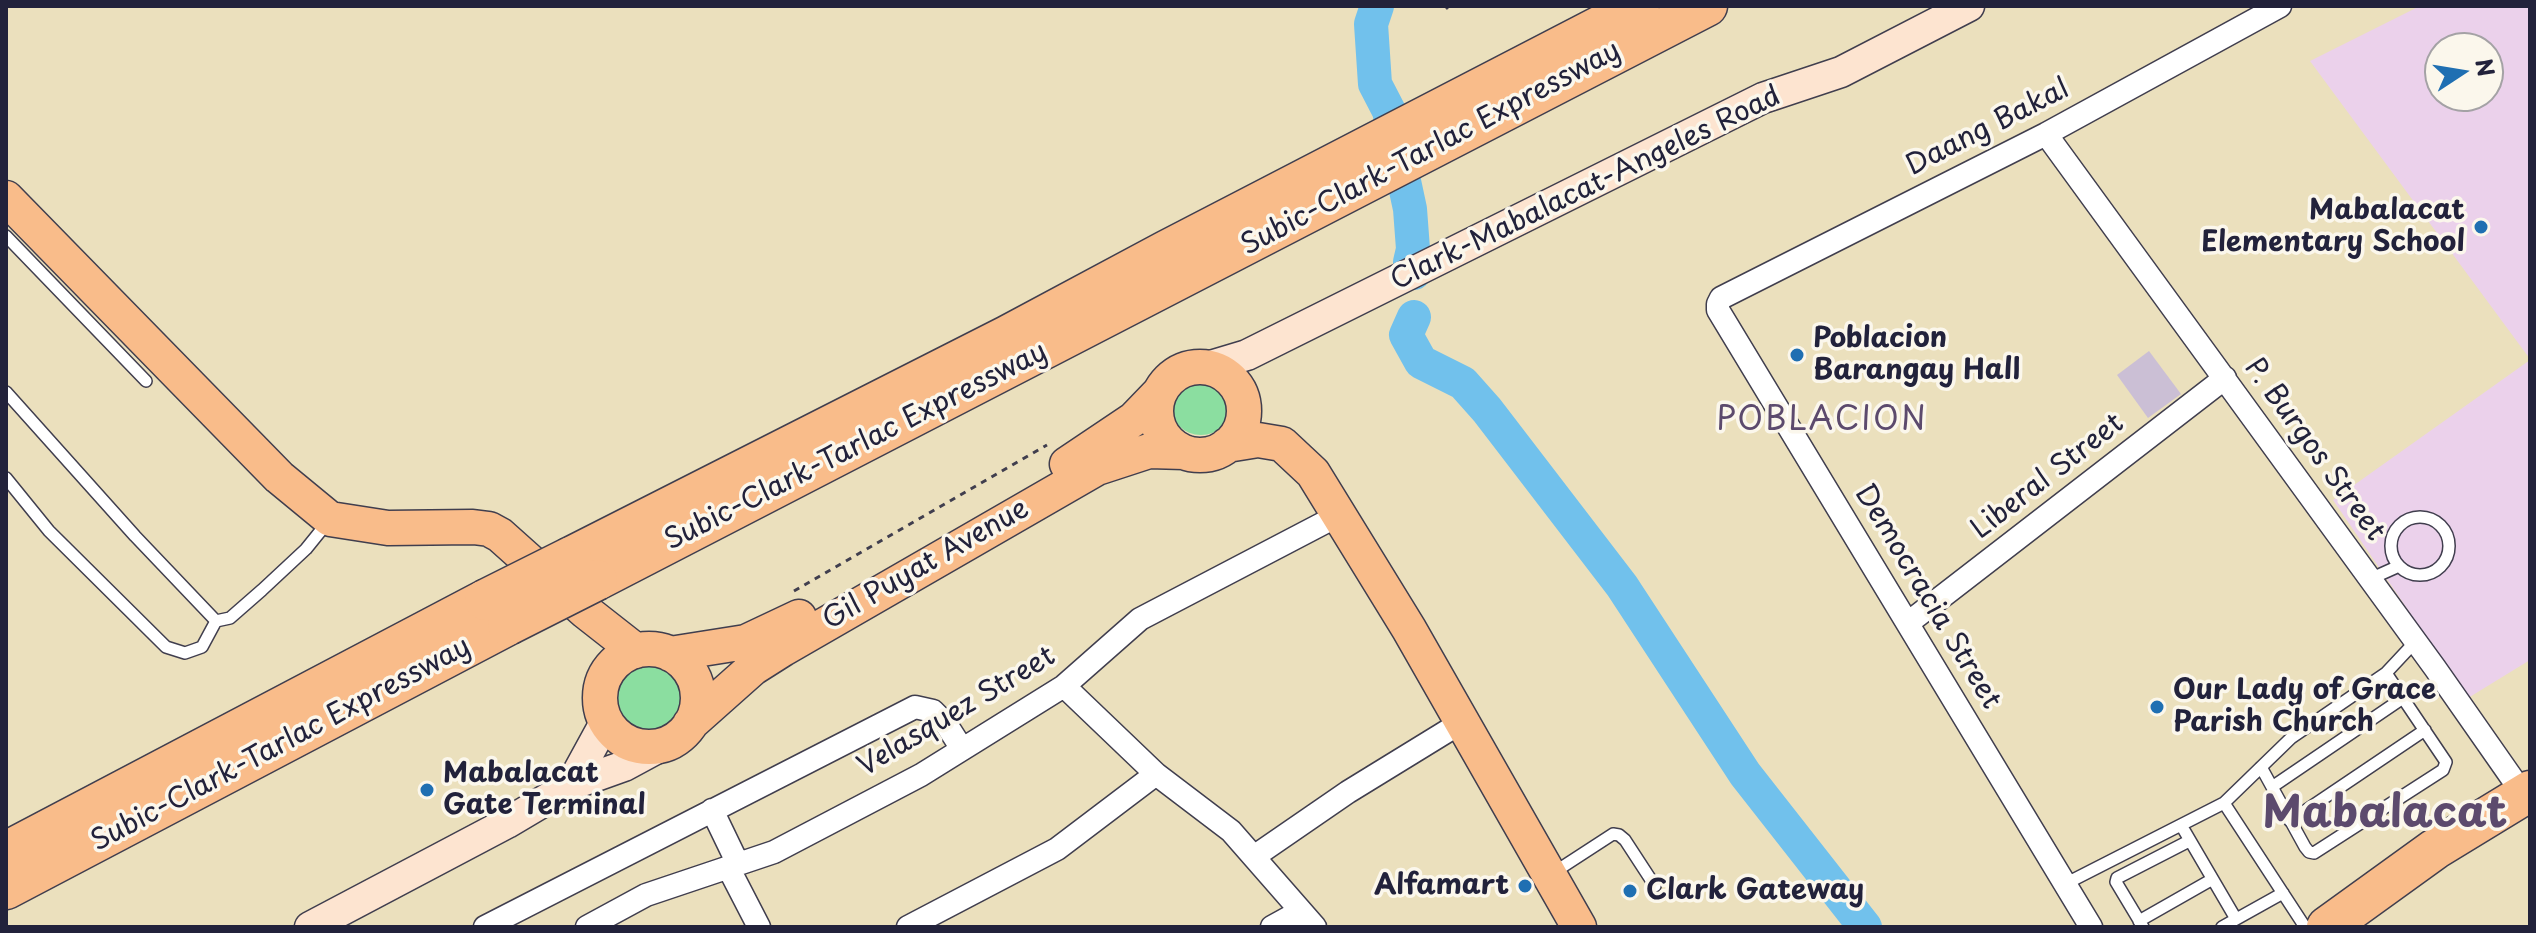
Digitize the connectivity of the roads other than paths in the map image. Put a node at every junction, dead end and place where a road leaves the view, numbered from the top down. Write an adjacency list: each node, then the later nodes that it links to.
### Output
1 (1639, 6): 5 (highway, Subic-Clark-Tarlac Expressway)
2 (1707, 6): 5 (highway, Subic-Clark-Tarlac Expressway)
3 (1969, 6): 10 (street, Clark-Mabalacat-Angeles Road)
4 (2280, 6): 6 (street, Daang Bakal)
5 (1477, 107): 24 (highway, Subic-Clark-Tarlac Expressway, bridge)
6 (2046, 134): 9 (street, Daang Bakal); 11 (street, P. Burgos Street)
7 (6, 198): 20 (main road)
8 (6, 236): 12 (lane)
9 (1721, 298): 26 (street, Democracia Street)
10 (1236, 367): 13 (main road); 15 (main road); 16 (main road)
11 (2225, 378): 23 (street, P. Burgos Street); 26 (street, Liberal Street)
12 (146, 381)
13 (1161, 391): 17 (main road); 29 (main road, Gil Puyat Avenue)
14 (6, 392): 25 (lane)
15 (1227, 445): 16 (main road); 17 (main road)
16 (1291, 450): 19 (main road)
17 (1184, 452): 35 (main road, Gil Puyat Avenue)
18 (6, 478): 25 (lane)
19 (1339, 515): 31 (street, Velasquez Street); 34 (main road)
20 (330, 519): 21 (main road); 25 (lane)
21 (450, 528): 28 (main road); 33 (main road)
22 (2399, 566): 22 (lane); 23 (lane)
23 (2370, 579): 27 (street, P. Burgos Street)
24 (497, 613): 49 (highway, Subic-Clark-Tarlac Expressway); 56 (highway, Subic-Clark-Tarlac Expressway)
25 (216, 621)
26 (1908, 623): 54 (street, Democracia Street)
27 (2415, 642): 30 (lane); 43 (street, P. Burgos Street)
28 (636, 651): 29 (main road); 33 (main road)
29 (670, 654): 35 (main road)
30 (2386, 673): 32 (lane); 39 (lane)
31 (1064, 686): 38 (street, Velasquez Street); 40 (street)
32 (2403, 698): 36 (lane); 42 (lane)
33 (603, 707): 37 (main road); 41 (street)
34 (1462, 722): 50 (street); 52 (main road)
35 (690, 724): 37 (main road)
36 (2425, 730): 46 (lane); 46 (lane)
37 (661, 746): 41 (street)
38 (962, 749): 45 (street); 51 (street, Velasquez Street)
39 (2261, 767): 42 (lane); 44 (lane)
40 (1156, 774): 50 (street); 67 (street)
41 (571, 785): 63 (street)
42 (2272, 787): 46 (lane)
43 (2528, 797): 62 (highway)
44 (2224, 803): 47 (lane); 57 (lane)
45 (712, 810): 51 (street); 64 (street)
46 (2290, 821)
47 (2181, 825): 48 (lane); 54 (lane)
48 (2189, 841): 53 (lane); 60 (lane)
49 (6, 852)
50 (1255, 856): 58 (street)
51 (733, 866): 65 (street, Velasquez Street); 66 (street)
52 (1550, 875): 55 (lane); 69 (main road)
53 (2211, 880): 59 (lane); 60 (lane)
54 (2065, 884): 61 (street, Democracia Street)
55 (1655, 886)
56 (6, 889)
57 (2283, 893): 59 (lane); 62 (lane)
58 (1308, 919): 68 (street)
59 (2236, 919): 70 (lane)
60 (2141, 924)
61 (2084, 925)
62 (2324, 926)
63 (310, 927)
64 (485, 927)
65 (587, 927)
66 (759, 927)
67 (908, 927)
68 (1272, 927)
69 (1579, 927)
70 (2222, 927)

